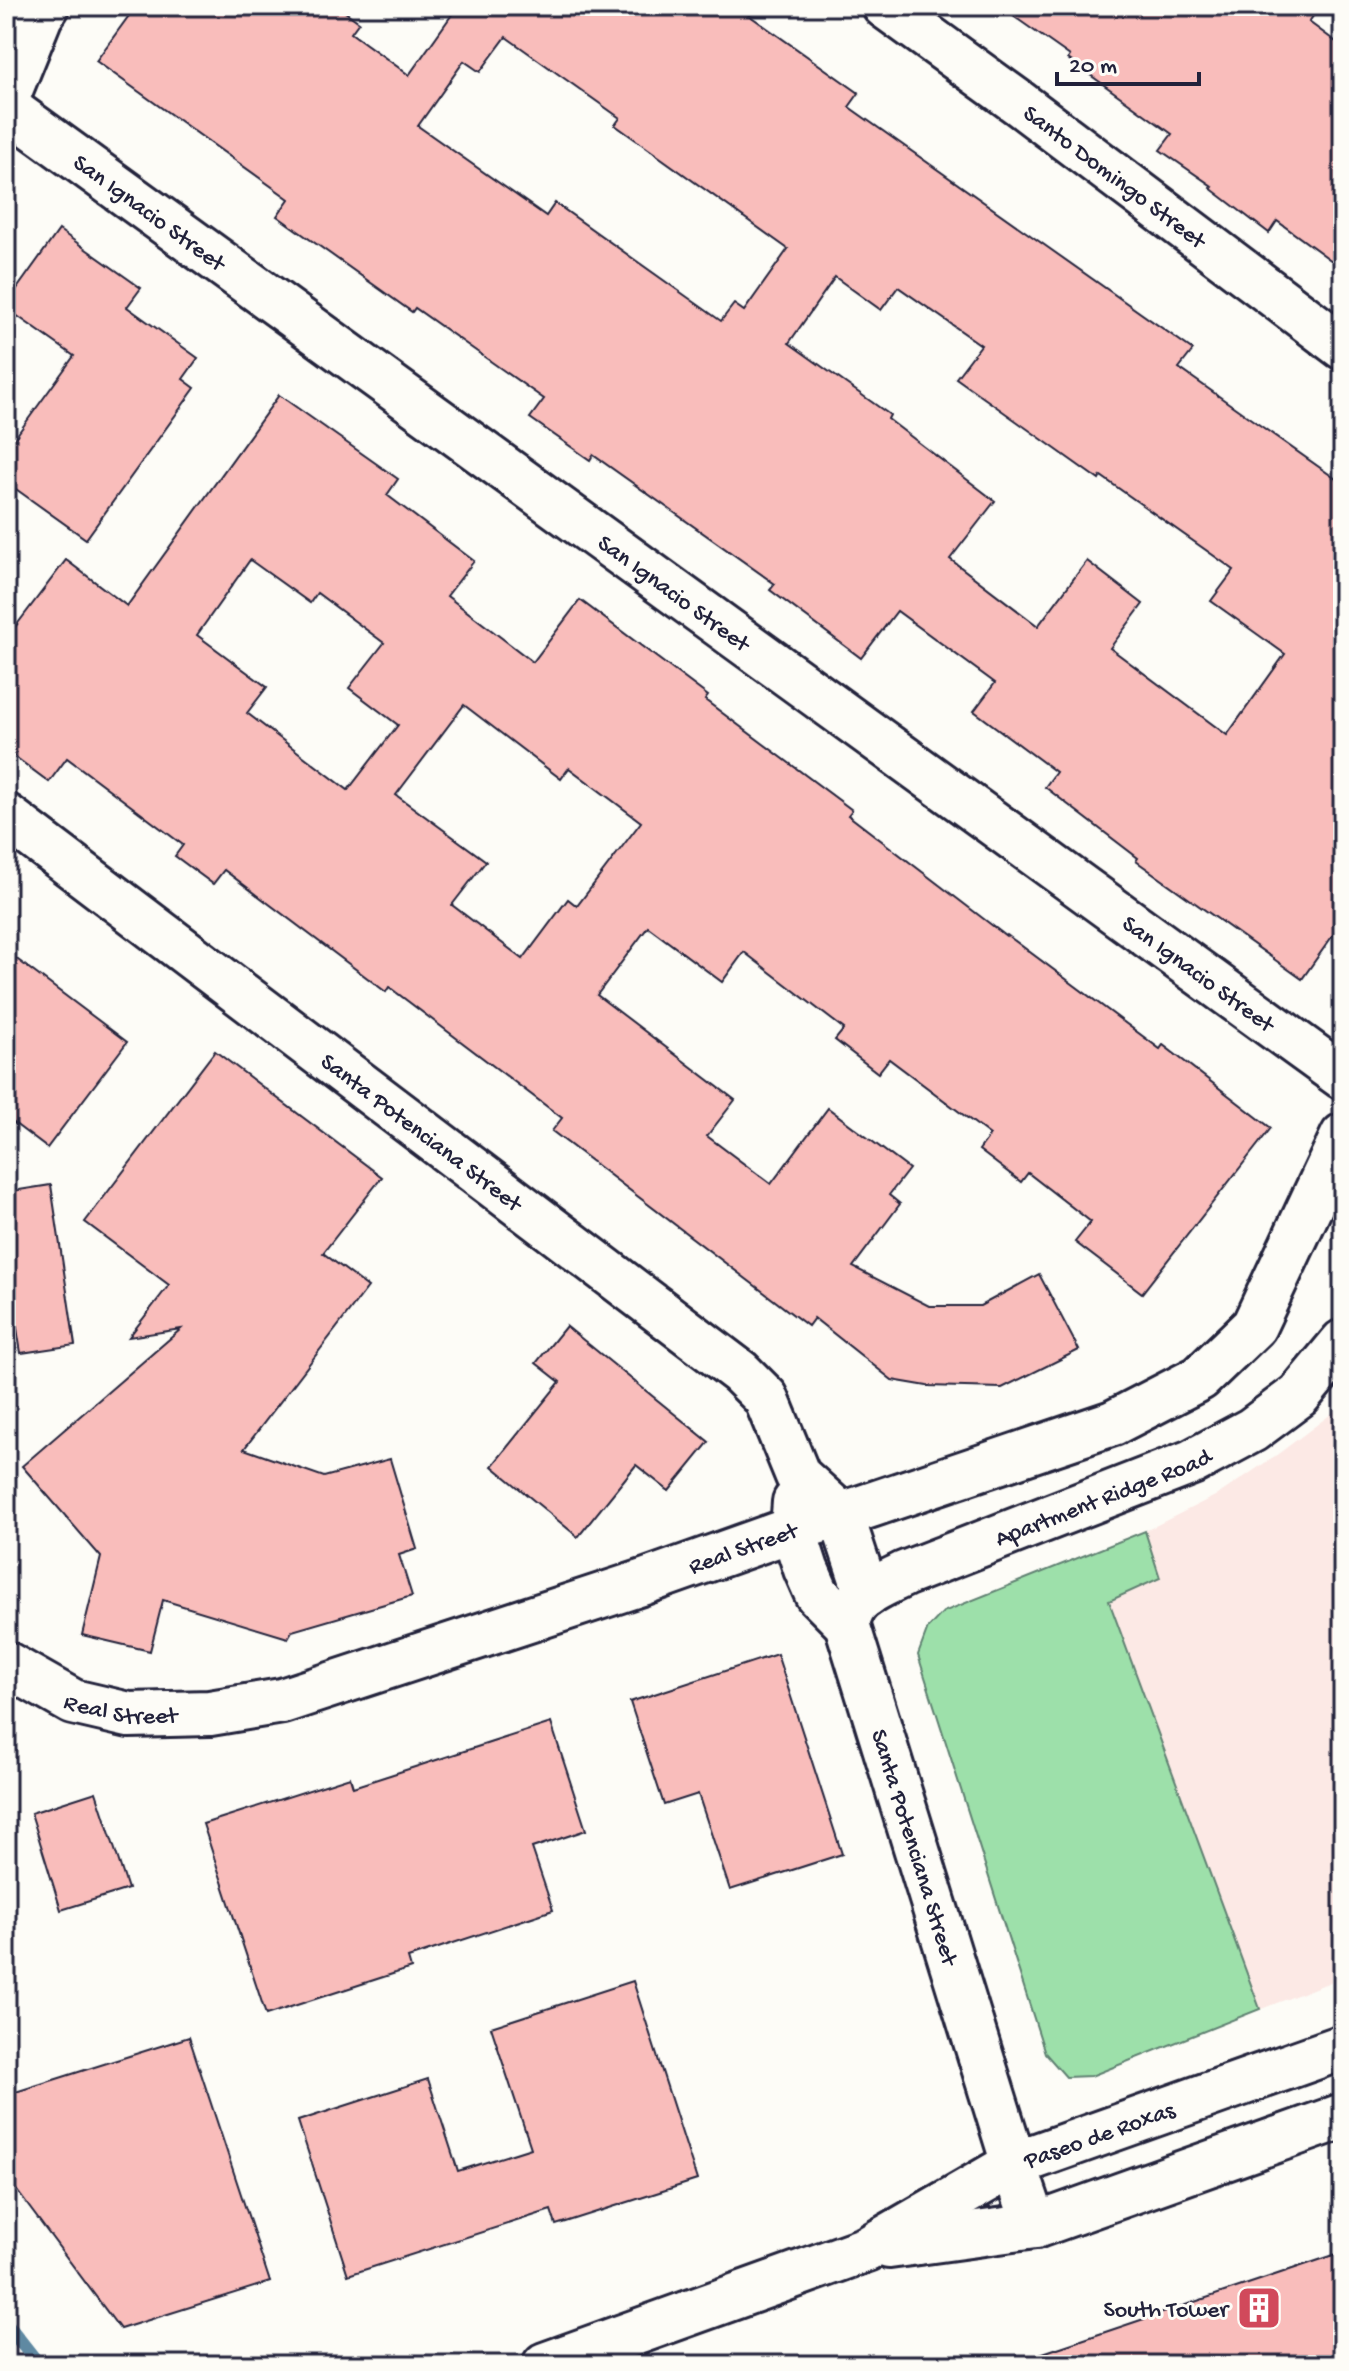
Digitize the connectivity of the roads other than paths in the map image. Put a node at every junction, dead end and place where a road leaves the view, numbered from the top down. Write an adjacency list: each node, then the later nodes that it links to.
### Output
1 (47, 6): 3 (street)
2 (885, 6): 5 (street, Santo Domingo Street)
3 (6, 100)
4 (6, 107): 7 (street, San Ignacio Street)
5 (1343, 347)
6 (6, 816): 10 (street, Santa Potenciana Street)
7 (1343, 1077)
8 (1343, 1136): 11 (street, Real Street)
9 (1343, 1342): 13 (street, Apartment Ridge Road)
10 (798, 1476): 11 (street, Santa Potenciana Street); 12 (street, Santa Potenciana Street)
11 (841, 1515): 12 (street, Real Street); 13 (street, Santa Potenciana Street)
12 (793, 1529): 13 (street, Santa Potenciana Street); 14 (street, Real Street)
13 (857, 1609): 17 (street, Santa Potenciana Street)
14 (6, 1664)
15 (1343, 2047): 17 (street, Paseo de Roxas)
16 (1343, 2116): 18 (street, Paseo de Roxas)
17 (1014, 2164): 18 (street, Santa Potenciana Street); 19 (street, Paseo de Roxas)
18 (1035, 2226): 19 (street, Paseo de Roxas)
19 (867, 2249): 20 (street, Paseo de Roxas)
20 (545, 2365)

